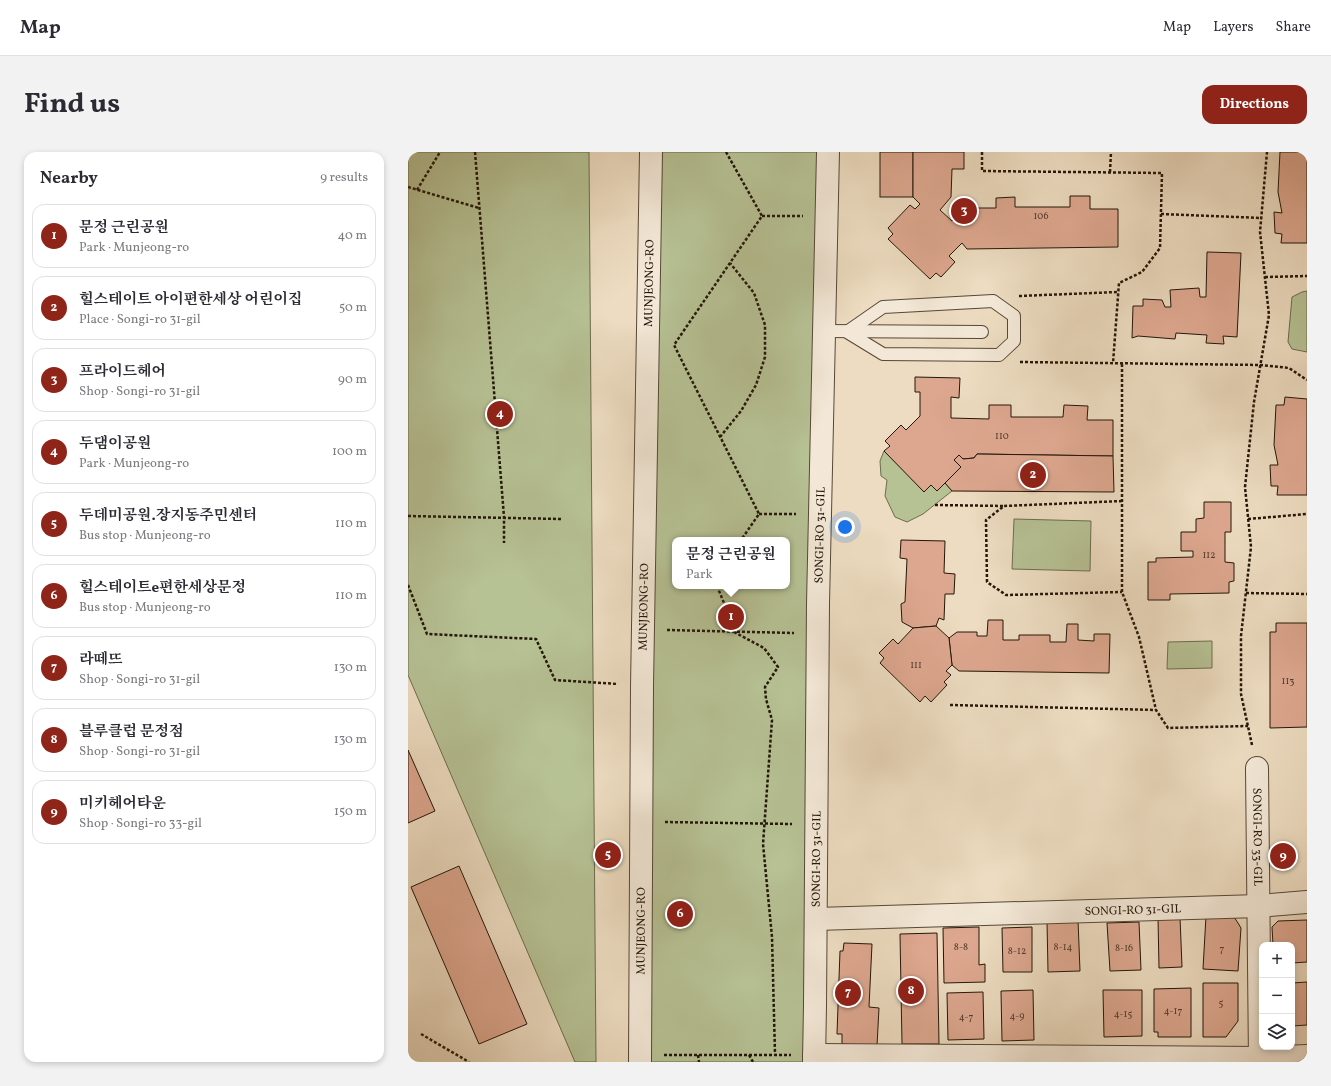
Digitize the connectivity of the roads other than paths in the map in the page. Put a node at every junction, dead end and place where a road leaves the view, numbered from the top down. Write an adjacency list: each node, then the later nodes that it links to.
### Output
1 (651, 152): 11 (street, MUNJEONG-RO)
2 (828, 152): 3 (street, SONGI-RO 31-GIL)
3 (824, 331): 4 (lane); 9 (street, SONGI-RO 31-GIL)
4 (847, 332): 4 (lane); 5 (lane)
5 (982, 332)
6 (1257, 768): 8 (street, SONGI-RO 33-GIL)
7 (1307, 902): 8 (street)
8 (1258, 906): 9 (street, SONGI-RO 31-GIL); 13 (street, SONGI-RO 33-GIL)
9 (816, 919): 12 (street, SONGI-RO 31-GIL)
10 (1307, 1056): 13 (street)
11 (640, 1058)
12 (814, 1058): 13 (street)
13 (1260, 1060)

